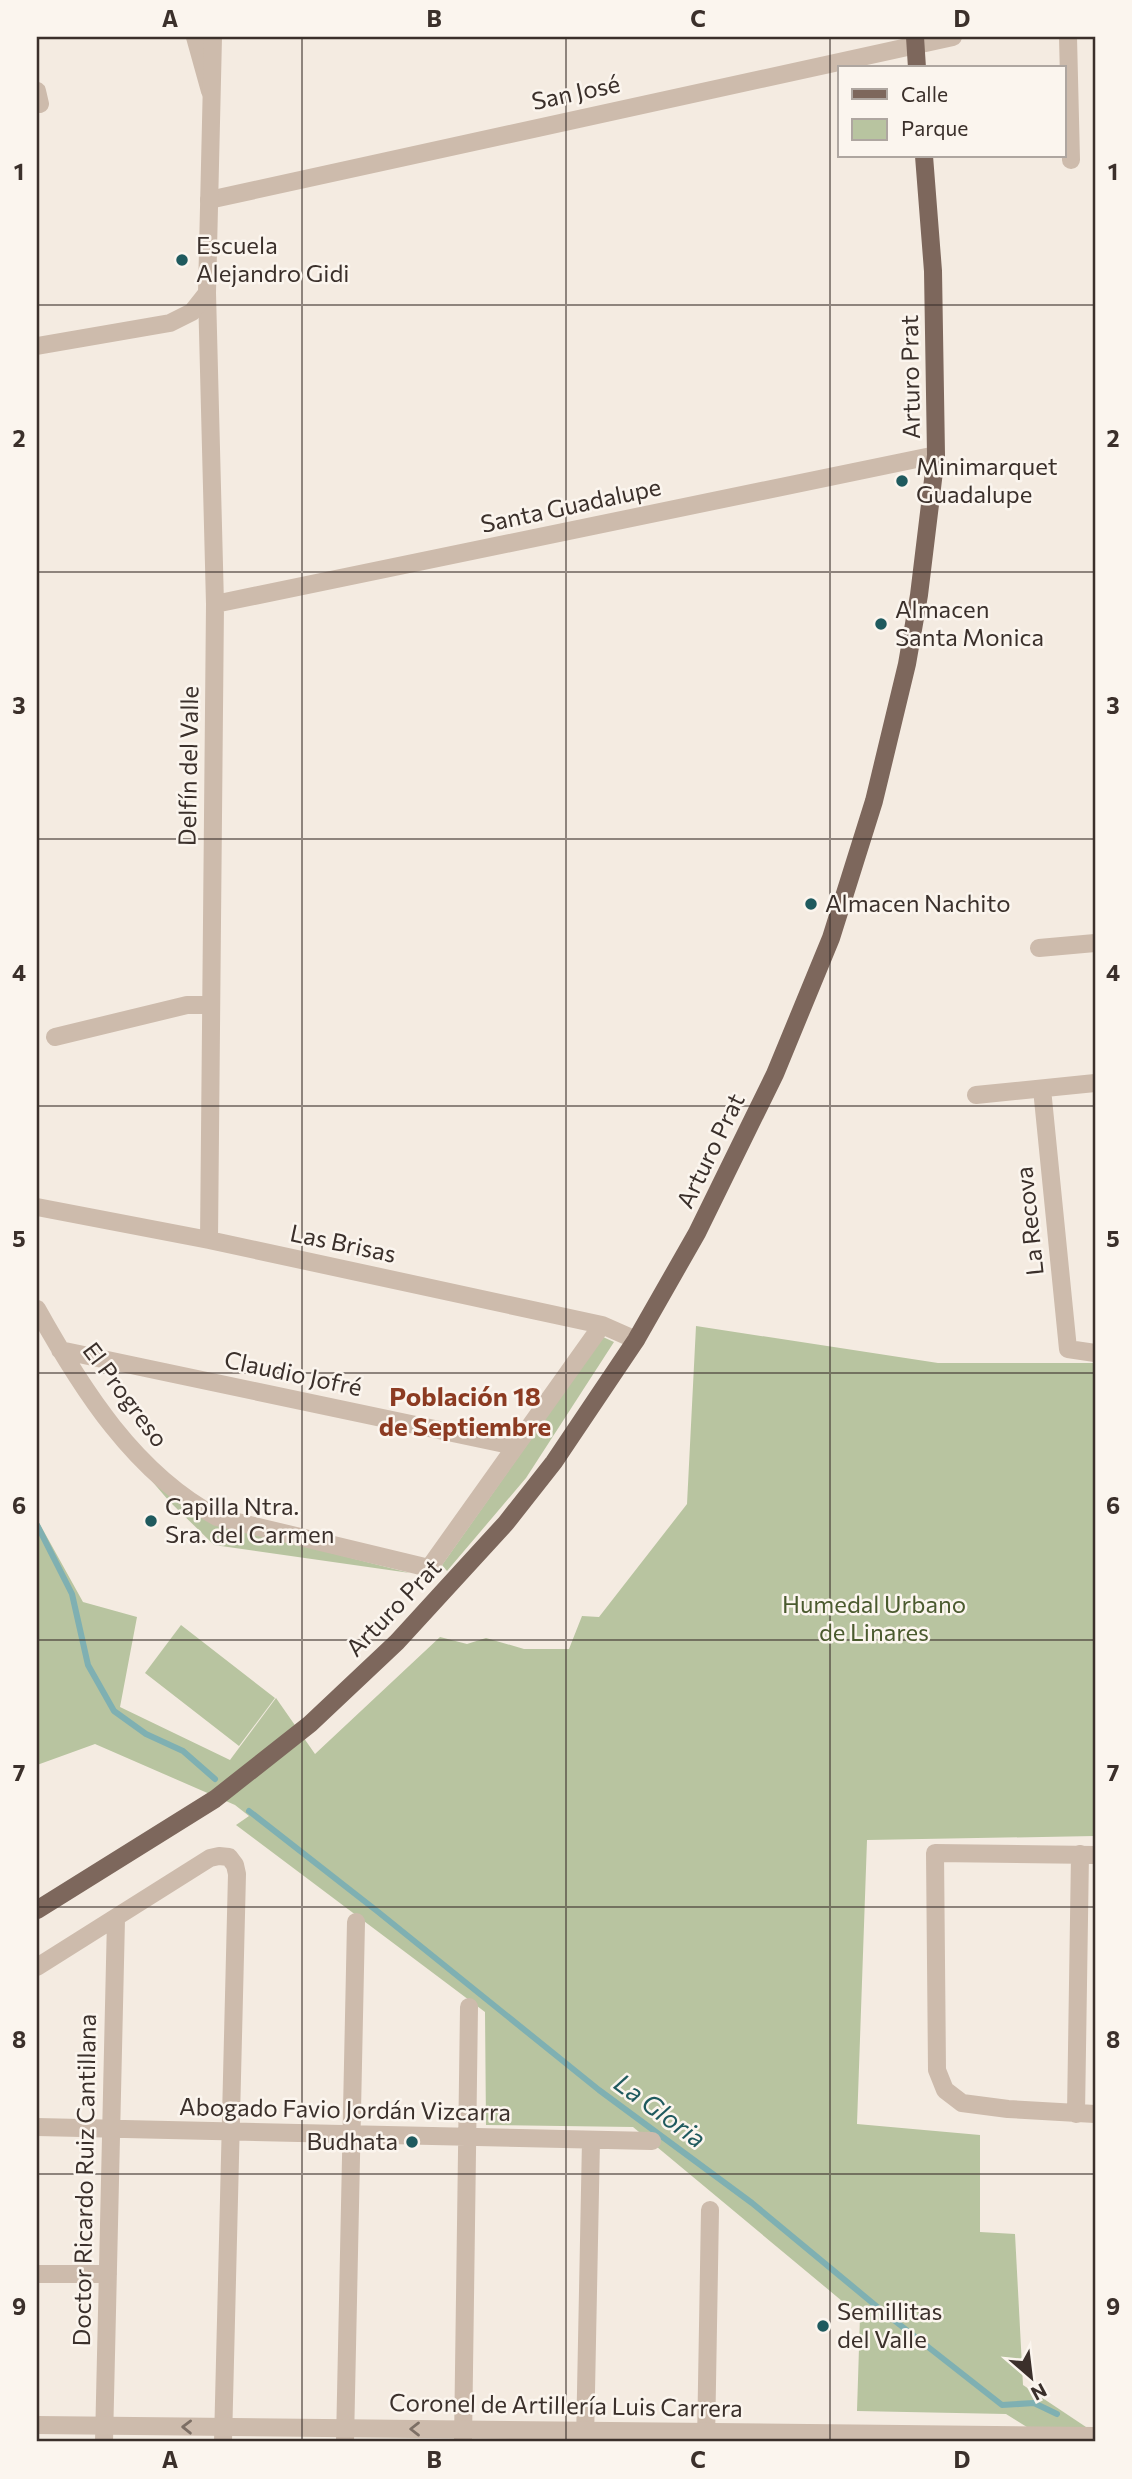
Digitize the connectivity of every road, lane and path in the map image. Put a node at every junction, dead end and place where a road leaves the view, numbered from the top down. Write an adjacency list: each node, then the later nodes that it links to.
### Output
1 (195, 37): 7 (street)
2 (213, 37): 7 (street, Delfín del Valle)
3 (953, 37): 5 (street, San José)
4 (1068, 37): 9 (street)
5 (915, 40): 6 (main road); 10 (street, San José)
6 (917, 66)
7 (212, 96): 10 (street, Delfín del Valle)
8 (924, 158): 13 (main road, Arturo Prat)
9 (1071, 160)
10 (209, 200): 11 (street, Delfín del Valle)
11 (207, 293): 12 (street); 14 (street, Delfín del Valle)
12 (37, 346)
13 (936, 455): 14 (street, Santa Guadalupe); 26 (main road, Arturo Prat)
14 (215, 604): 17 (street, Delfín del Valle)
15 (1095, 943): 16 (street)
16 (1039, 948)
17 (211, 1005): 18 (street); 23 (street, Delfín del Valle)
18 (55, 1037)
19 (1095, 1083): 20 (street)
20 (1042, 1088): 21 (street); 28 (street, La Recova)
21 (976, 1095)
22 (37, 1207): 23 (street, Las Brisas)
23 (209, 1240): 25 (street, Las Brisas)
24 (37, 1309): 27 (street, El Progreso)
25 (602, 1325): 26 (street, Las Brisas); 29 (street, Arturo Prat)
26 (636, 1340): 32 (main road, Arturo Prat)
27 (60, 1350): 29 (street, Claudio Jofré); 30 (street, El Progreso)
28 (1095, 1353)
29 (515, 1446): 30 (street, Arturo Prat)
30 (429, 1568)
31 (1088, 1854): 37 (street); 37 (street)
32 (37, 1910)
33 (116, 1919): 35 (street); 40 (street, Doctor Ricardo Ruiz Cantillana); 41 (street)
34 (356, 1922): 42 (street)
35 (37, 1967)
36 (469, 2007): 43 (street)
37 (1076, 2115): 38 (street)
38 (1095, 2115)
39 (37, 2127): 40 (street, Abogado Favio Jordán Vizcarra)
40 (112, 2129): 41 (street, Abogado Favio Jordán Vizcarra); 48 (street, Doctor Ricardo Ruiz Cantillana)
41 (229, 2132): 42 (street, Abogado Favio Jordán Vizcarra); 51 (street)
42 (352, 2134): 43 (street, Abogado Favio Jordán Vizcarra); 52 (street)
43 (467, 2137): 44 (street, Abogado Favio Jordán Vizcarra); 53 (street)
44 (591, 2140): 45 (street, Abogado Favio Jordán Vizcarra); 55 (street)
45 (652, 2141)
46 (710, 2210): 56 (street)
47 (37, 2274): 48 (street)
48 (108, 2274): 50 (street, Doctor Ricardo Ruiz Cantillana)
49 (37, 2425): 50 (street, Coronel de Artillería Luis Carrera)
50 (104, 2434): 51 (street, Coronel de Artillería Luis Carrera, one-way to 50)
51 (223, 2435): 52 (street, Coronel de Artillería Luis Carrera)
52 (345, 2435): 53 (street, Coronel de Artillería Luis Carrera, one-way to 52)
53 (463, 2436): 55 (street, Coronel de Artillería Luis Carrera)
54 (1095, 2436): 58 (street, Coronel de Artillería Luis Carrera)
55 (585, 2437): 56 (street, Coronel de Artillería Luis Carrera)
56 (706, 2437): 57 (street, Coronel de Artillería Luis Carrera)
57 (830, 2438): 58 (street, Coronel de Artillería Luis Carrera)
58 (950, 2438)

